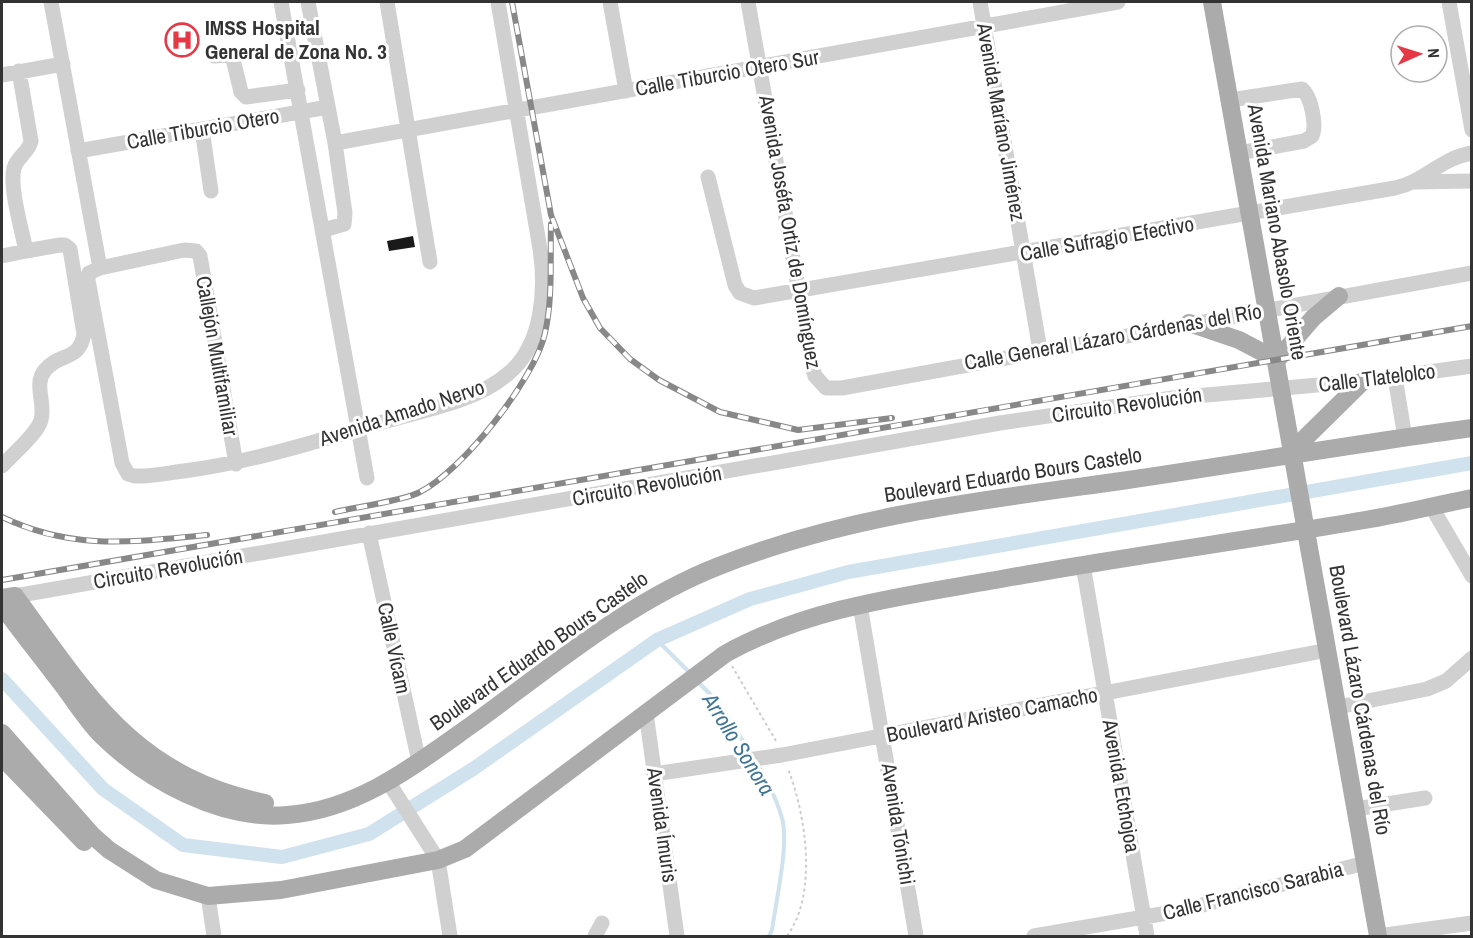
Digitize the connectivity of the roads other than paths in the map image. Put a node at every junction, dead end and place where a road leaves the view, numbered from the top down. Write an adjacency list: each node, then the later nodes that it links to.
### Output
1 (51, 2): 14 (street)
2 (281, 2): 18 (street)
3 (308, 2): 21 (street)
4 (387, 2): 25 (street)
5 (498, 2): 23 (street, Avenida Amado Nervo)
6 (610, 2): 19 (street)
7 (748, 2): 15 (street, Avenida Joséfa Ortiz de Domínguez)
8 (981, 2): 12 (street, Avenida Maríano Jiménez)
9 (1118, 2): 12 (street, Calle Tiburcio Otero Sur)
10 (1212, 2): 20 (main road, Avenida Mariano Abasolo Oriente)
11 (1449, 2): 26 (street)
12 (985, 26): 15 (street, Calle Tiburcio Otero Sur); 38 (street, Avenida Maríano Jiménez)
13 (214, 56): 18 (street)
14 (63, 64): 16 (street); 28 (street)
15 (759, 67): 19 (street, Calle Tiburcio Otero Sur); 43 (street, Avenida Joséfa Ortiz de Domínguez)
16 (19, 71): 17 (street); 37 (street)
17 (2, 75)
18 (298, 90): 22 (street)
19 (626, 91): 23 (street, Calle Tiburcio Otero Sur)
20 (1230, 100): 29 (main road, Avenida Mariano Abasolo Oriente); 29 (street)
21 (328, 107): 22 (street, Calle Tiburcio Otero); 27 (street)
22 (302, 111): 24 (street, Calle Tiburcio Otero); 36 (street)
23 (517, 111): 25 (street, Calle Tiburcio Otero Sur); 55 (street, Avenida Amado Nervo)
24 (202, 129): 28 (street, Calle Tiburcio Otero); 34 (street)
25 (408, 130): 27 (street, Calle Tiburcio Otero Sur); 40 (street)
26 (1472, 130)
27 (335, 143): 36 (street)
28 (78, 151): 41 (street)
29 (1239, 153): 35 (main road, Avenida Mariano Abasolo Oriente)
30 (1472, 153): 32 (street, Calle Sufragio Efectivo)
31 (708, 177): 43 (street, Calle Sufragio Efectivo)
32 (1414, 182): 33 (street, Calle Sufragio Efectivo); 35 (street, Calle Sufragio Efectivo)
33 (1472, 182)
34 (211, 191)
35 (1250, 214): 38 (street, Calle Sufragio Efectivo); 45 (main road, Avenida Mariano Abasolo Oriente)
36 (324, 230): 55 (street)
37 (26, 251): 39 (street); 59 (street)
38 (1024, 253): 43 (street, Calle Sufragio Efectivo); 47 (street, Avenida Maríano Jiménez)
39 (2, 256)
40 (429, 262)
41 (94, 270): 58 (street, Avenida Amado Nervo); 58 (street, Callejón Multifamiliar)
42 (1472, 273): 44 (street, Calle General Lázaro Cárdenas del Río)
43 (799, 292): 52 (street, Avenida Joséfa Ortiz de Domínguez)
44 (1339, 296): 45 (street, Calle General Lázaro Cárdenas del Río); 48 (main road)
45 (1268, 309): 46 (street, Calle General Lázaro Cárdenas del Río); 48 (main road, Avenida Mariano Abasolo Oriente)
46 (1189, 323): 47 (street, Calle General Lázaro Cárdenas del Río); 48 (main road)
47 (1040, 350): 52 (street, Calle General Lázaro Cárdenas del Río)
48 (1276, 360): 53 (main road, Avenida Mariano Abasolo Oriente)
49 (1472, 366): 50 (street, Calle Tlatelolco)
50 (1395, 377): 51 (street, Calle Tlatelolco); 56 (street)
51 (1363, 381): 53 (street, Calle Tlatelolco); 57 (main road)
52 (826, 388)
53 (1282, 388): 57 (main road, Avenida Mariano Abasolo Oriente); 64 (street, Circuito Revolución)
54 (1472, 428): 56 (main road, Boulevard Eduardo Bours Castelo)
55 (358, 429): 58 (street, Avenida Amado Nervo); 60 (street)
56 (1405, 438): 57 (main road, Boulevard Eduardo Bours Castelo)
57 (1294, 459): 63 (main road, Boulevard Lázaro Cárdenas del Río); 77 (main road, Boulevard Eduardo Bours Castelo)
58 (236, 464)
59 (2, 466)
60 (368, 478)
61 (1472, 498): 62 (main road)
62 (1431, 506): 63 (main road); 66 (street)
63 (1306, 524): 65 (main road); 69 (main road, Boulevard Lázaro Cárdenas del Río)
64 (369, 533): 67 (street, Circuito Revolución); 77 (street, Calle Vícam)
65 (1083, 565): 68 (main road); 71 (street, Avenida Etchojoa)
66 (1472, 576)
67 (6, 600): 82 (main road); 82 (main road, Boulevard Eduardo Bours Castelo)
68 (860, 605): 73 (main road); 75 (street, Avenida Tónichi)
69 (1328, 650): 71 (street, Boulevard Aristeo Camacho); 72 (main road, Boulevard Lázaro Cárdenas del Río)
70 (1472, 658): 72 (street)
71 (1105, 693): 75 (street, Boulevard Aristeo Camacho); 87 (street, Avenida Etchojoa)
72 (1338, 707): 81 (main road, Boulevard Lázaro Cárdenas del Río)
73 (646, 713): 78 (street, Avenida Ímuris); 83 (main road)
74 (2, 733): 85 (main road)
75 (883, 735): 78 (street, Boulevard Aristeo Camacho); 92 (street, Avenida Tónichi)
76 (2, 757): 85 (main road)
77 (419, 762): 79 (main road, Boulevard Eduardo Bours Castelo)
78 (654, 774): 91 (street, Avenida Ímuris)
79 (391, 786): 82 (main road, Boulevard Eduardo Bours Castelo); 83 (street)
80 (1425, 798): 81 (street)
81 (1356, 809): 84 (main road, Boulevard Lázaro Cárdenas del Río)
82 (315, 811)
83 (436, 858): 86 (main road); 90 (street)
84 (1365, 863): 87 (street, Calle Francisco Sarabia); 95 (main road, Boulevard Lázaro Cárdenas del Río)
85 (156, 880): 86 (main road)
86 (207, 896): 89 (street)
87 (1144, 919): 93 (street, Calle Francisco Sarabia); 94 (street, Avenida Etchojoa)
88 (1472, 923): 95 (street)
89 (214, 936)
90 (450, 936)
91 (677, 936)
92 (916, 936)
93 (1034, 936)
94 (1147, 936)
95 (1378, 936)

